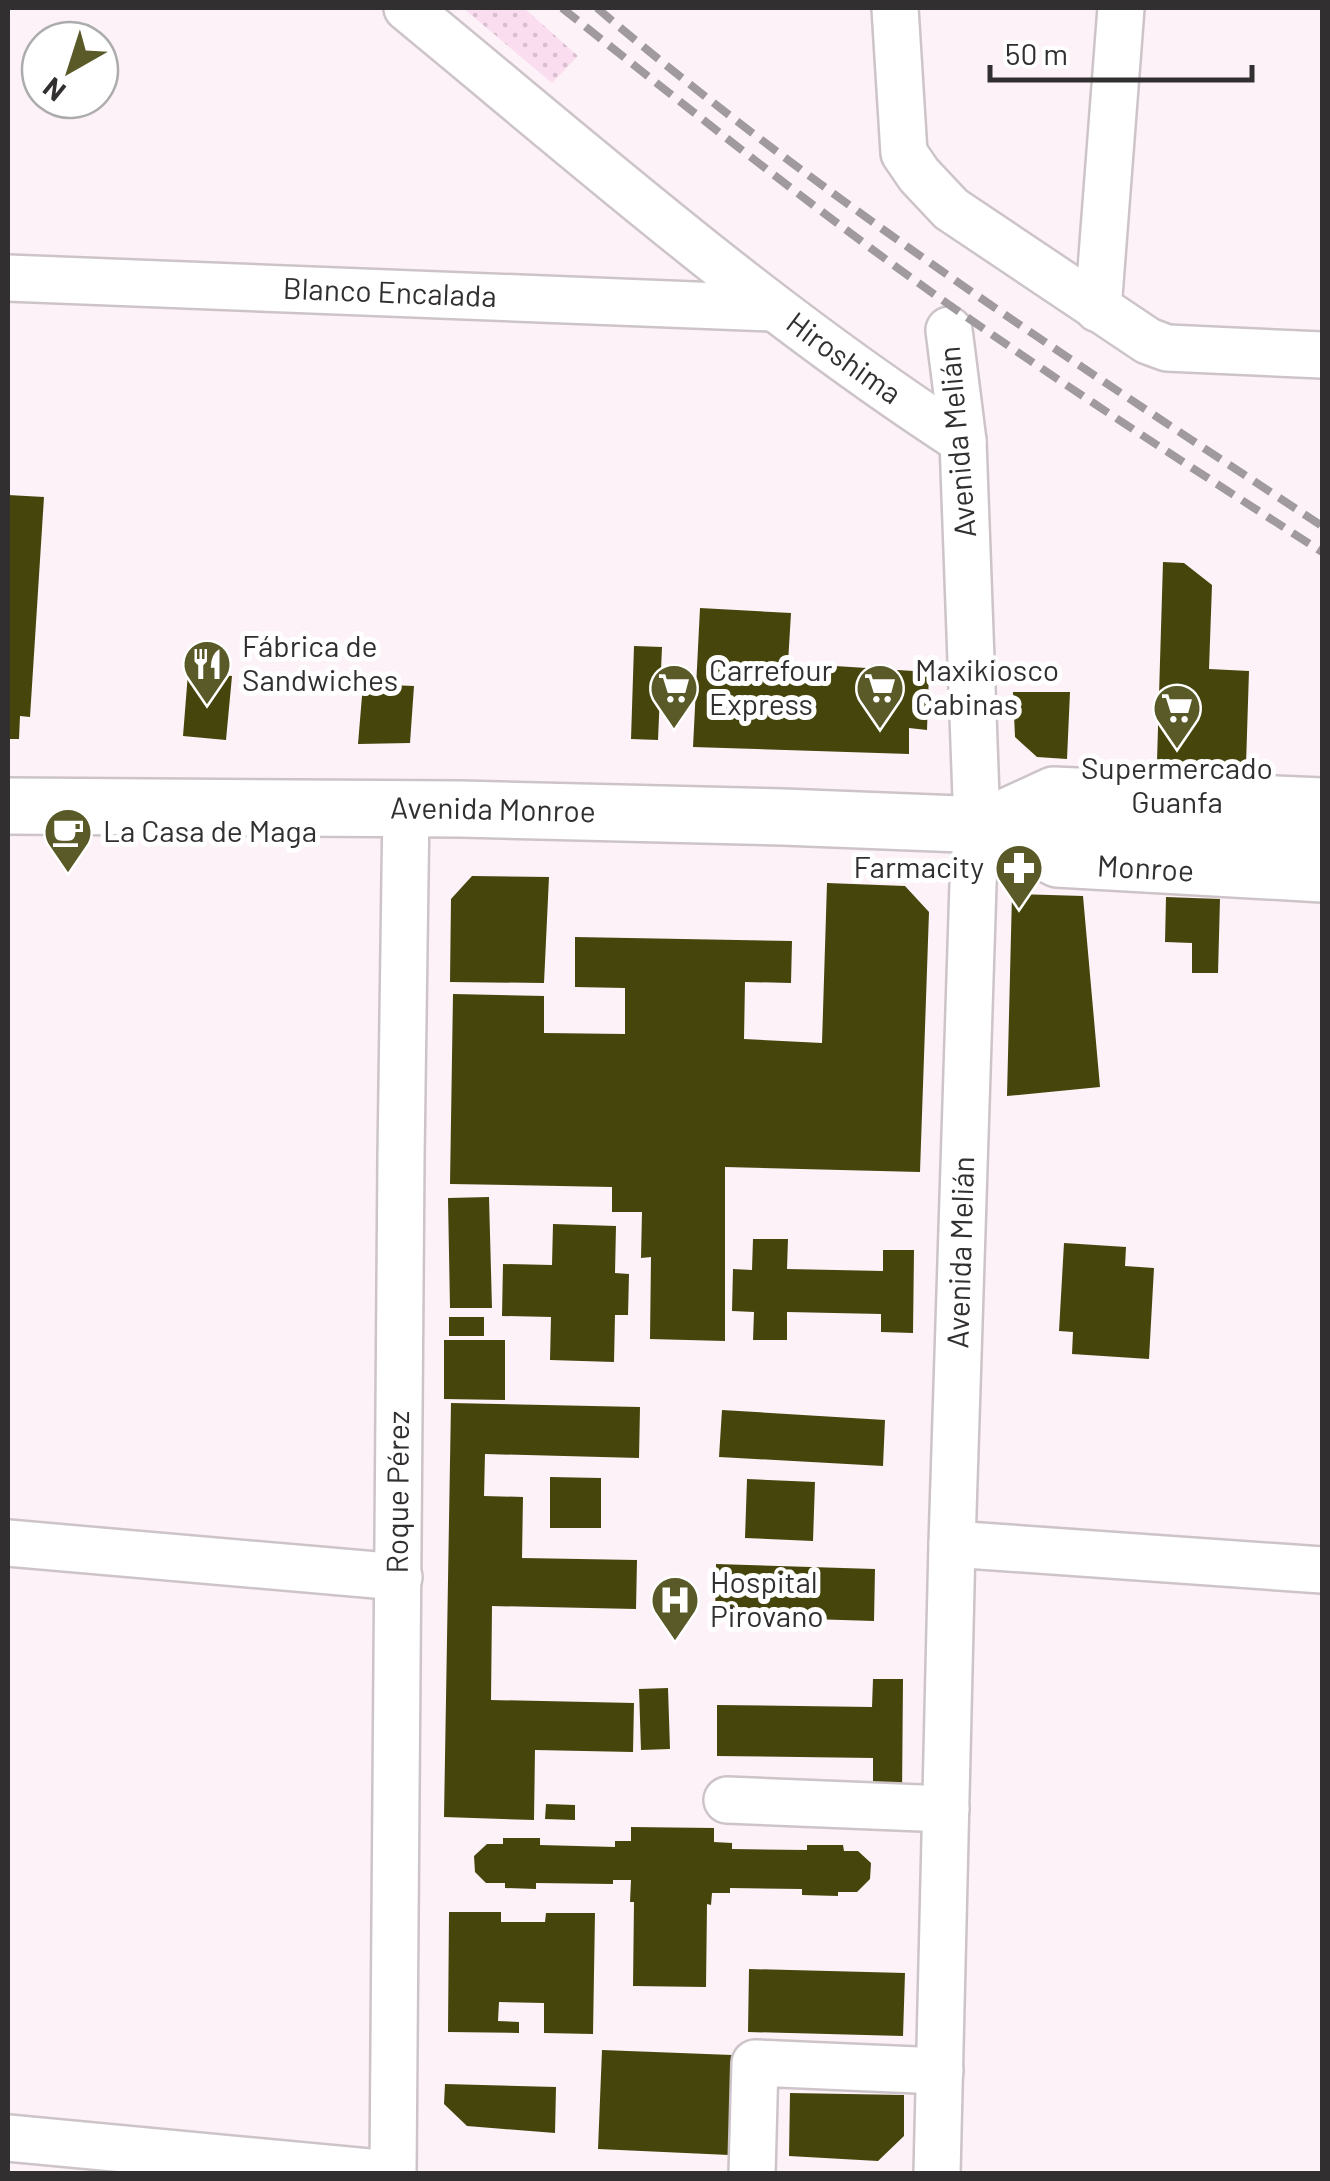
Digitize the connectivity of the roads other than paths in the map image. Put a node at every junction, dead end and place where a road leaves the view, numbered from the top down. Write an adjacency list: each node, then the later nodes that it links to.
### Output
1 (407, 8): 5 (street, Hiroshima)
2 (895, 8): 6 (street)
3 (1121, 8): 6 (street)
4 (8, 278): 5 (street, Blanco Encalada)
5 (772, 308): 9 (street, Hiroshima)
6 (1098, 309): 8 (street)
7 (949, 330): 9 (street, Avenida Melián)
8 (1322, 355)
9 (963, 441): 13 (street, Avenida Melián)
10 (1322, 801): 13 (street)
11 (8, 806): 12 (main road, Avenida Monroe)
12 (406, 808): 13 (main road, Avenida Monroe); 19 (street, Roque Pérez)
13 (977, 825): 14 (main road, Monroe); 15 (street, Monroe); 17 (street, Avenida Melián)
14 (1322, 838)
15 (1322, 879)
16 (8, 1543): 19 (street)
17 (952, 1544): 18 (street); 21 (street, Avenida Melián)
18 (1322, 1570)
19 (399, 1577): 24 (street, Roque Pérez)
20 (727, 1800): 21 (street)
21 (946, 1809): 22 (street, Avenida Melián)
22 (940, 2071): 25 (street); 26 (street, Avenida Melián)
23 (8, 2138): 24 (street)
24 (392, 2174)
25 (752, 2174)
26 (937, 2174)

